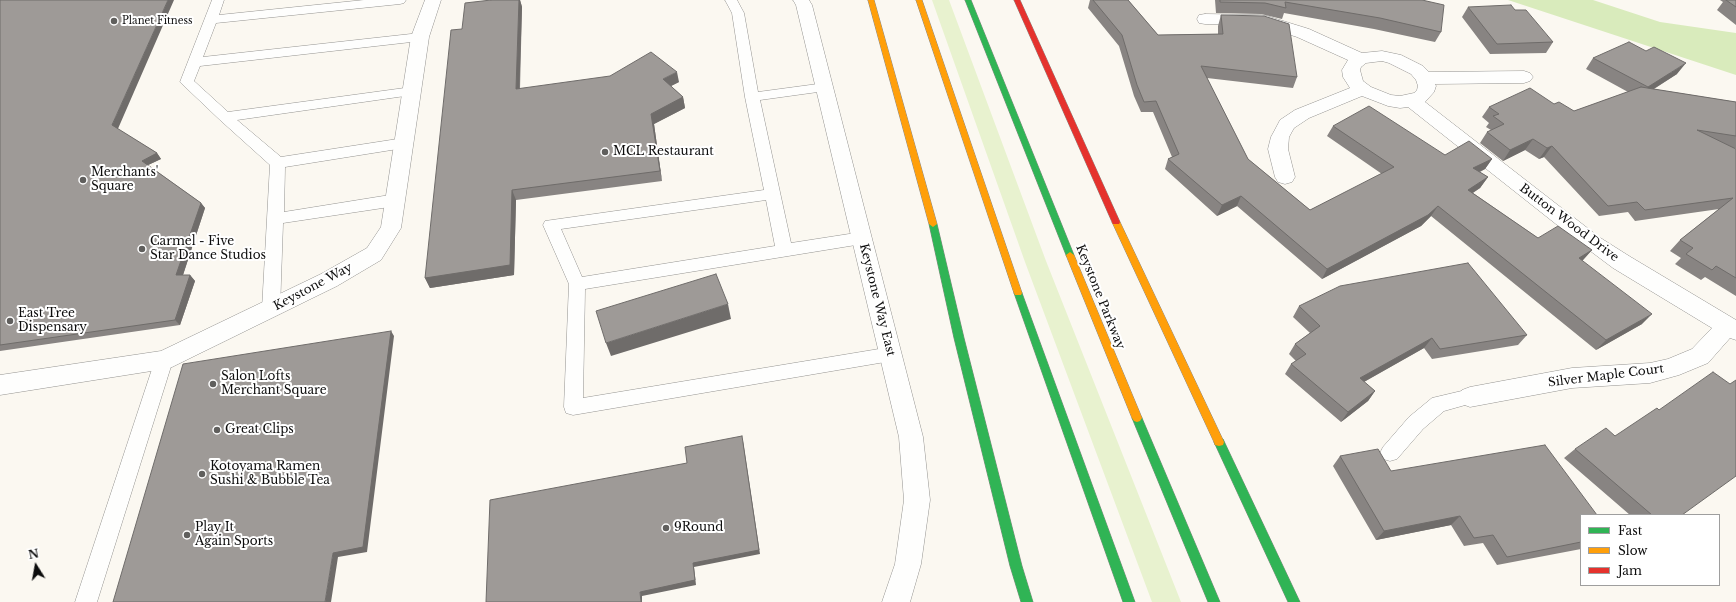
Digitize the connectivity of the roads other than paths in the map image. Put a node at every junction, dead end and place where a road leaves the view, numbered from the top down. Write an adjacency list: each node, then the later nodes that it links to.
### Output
1 (218, 0): 11 (lane)
2 (400, 0): 11 (lane)
3 (433, 0): 12 (street, Keystone Way)
4 (731, 0): 20 (lane)
5 (801, 0): 17 (street, Keystone Way East)
6 (871, 0): 41 (main road)
7 (919, 0): 42 (main road)
8 (968, 0): 43 (main road, Keystone Parkway)
9 (1016, 0): 44 (main road)
10 (1205, 19): 13 (street)
11 (210, 20): 14 (lane)
12 (420, 37): 14 (lane); 19 (street, Keystone Way)
13 (1360, 59): 16 (street); 18 (street)
14 (194, 62): 22 (lane)
15 (1524, 77): 16 (street)
16 (1424, 78): 21 (street)
17 (825, 87): 20 (lane); 29 (street, Keystone Way East)
18 (1363, 89): 21 (street); 25 (street)
19 (412, 91): 22 (lane); 23 (street, Keystone Way)
20 (752, 97): 26 (lane)
21 (1411, 100): 33 (street, Button Wood Drive)
22 (225, 117): 24 (lane)
23 (404, 143): 24 (lane); 27 (street, Keystone Way)
24 (278, 163): 28 (lane)
25 (1285, 177)
26 (772, 194): 30 (lane); 31 (lane)
27 (396, 200): 28 (lane); 32 (street, Keystone Way)
28 (275, 219): 32 (lane)
29 (862, 238): 30 (lane); 34 (street, Keystone Way East)
30 (784, 250): 31 (lane)
31 (577, 284): 34 (lane)
32 (271, 309): 35 (street, Keystone Way)
33 (1731, 328): 37 (street, Silver Maple Court)
34 (891, 354): 40 (street, Keystone Way East)
35 (164, 360): 36 (street, Keystone Way); 39 (lane)
36 (0, 385)
37 (1470, 397): 38 (lane)
38 (1390, 453)
39 (86, 602)
40 (896, 602)
41 (1027, 602)
42 (1129, 602)
43 (1214, 602)
44 (1294, 602)

